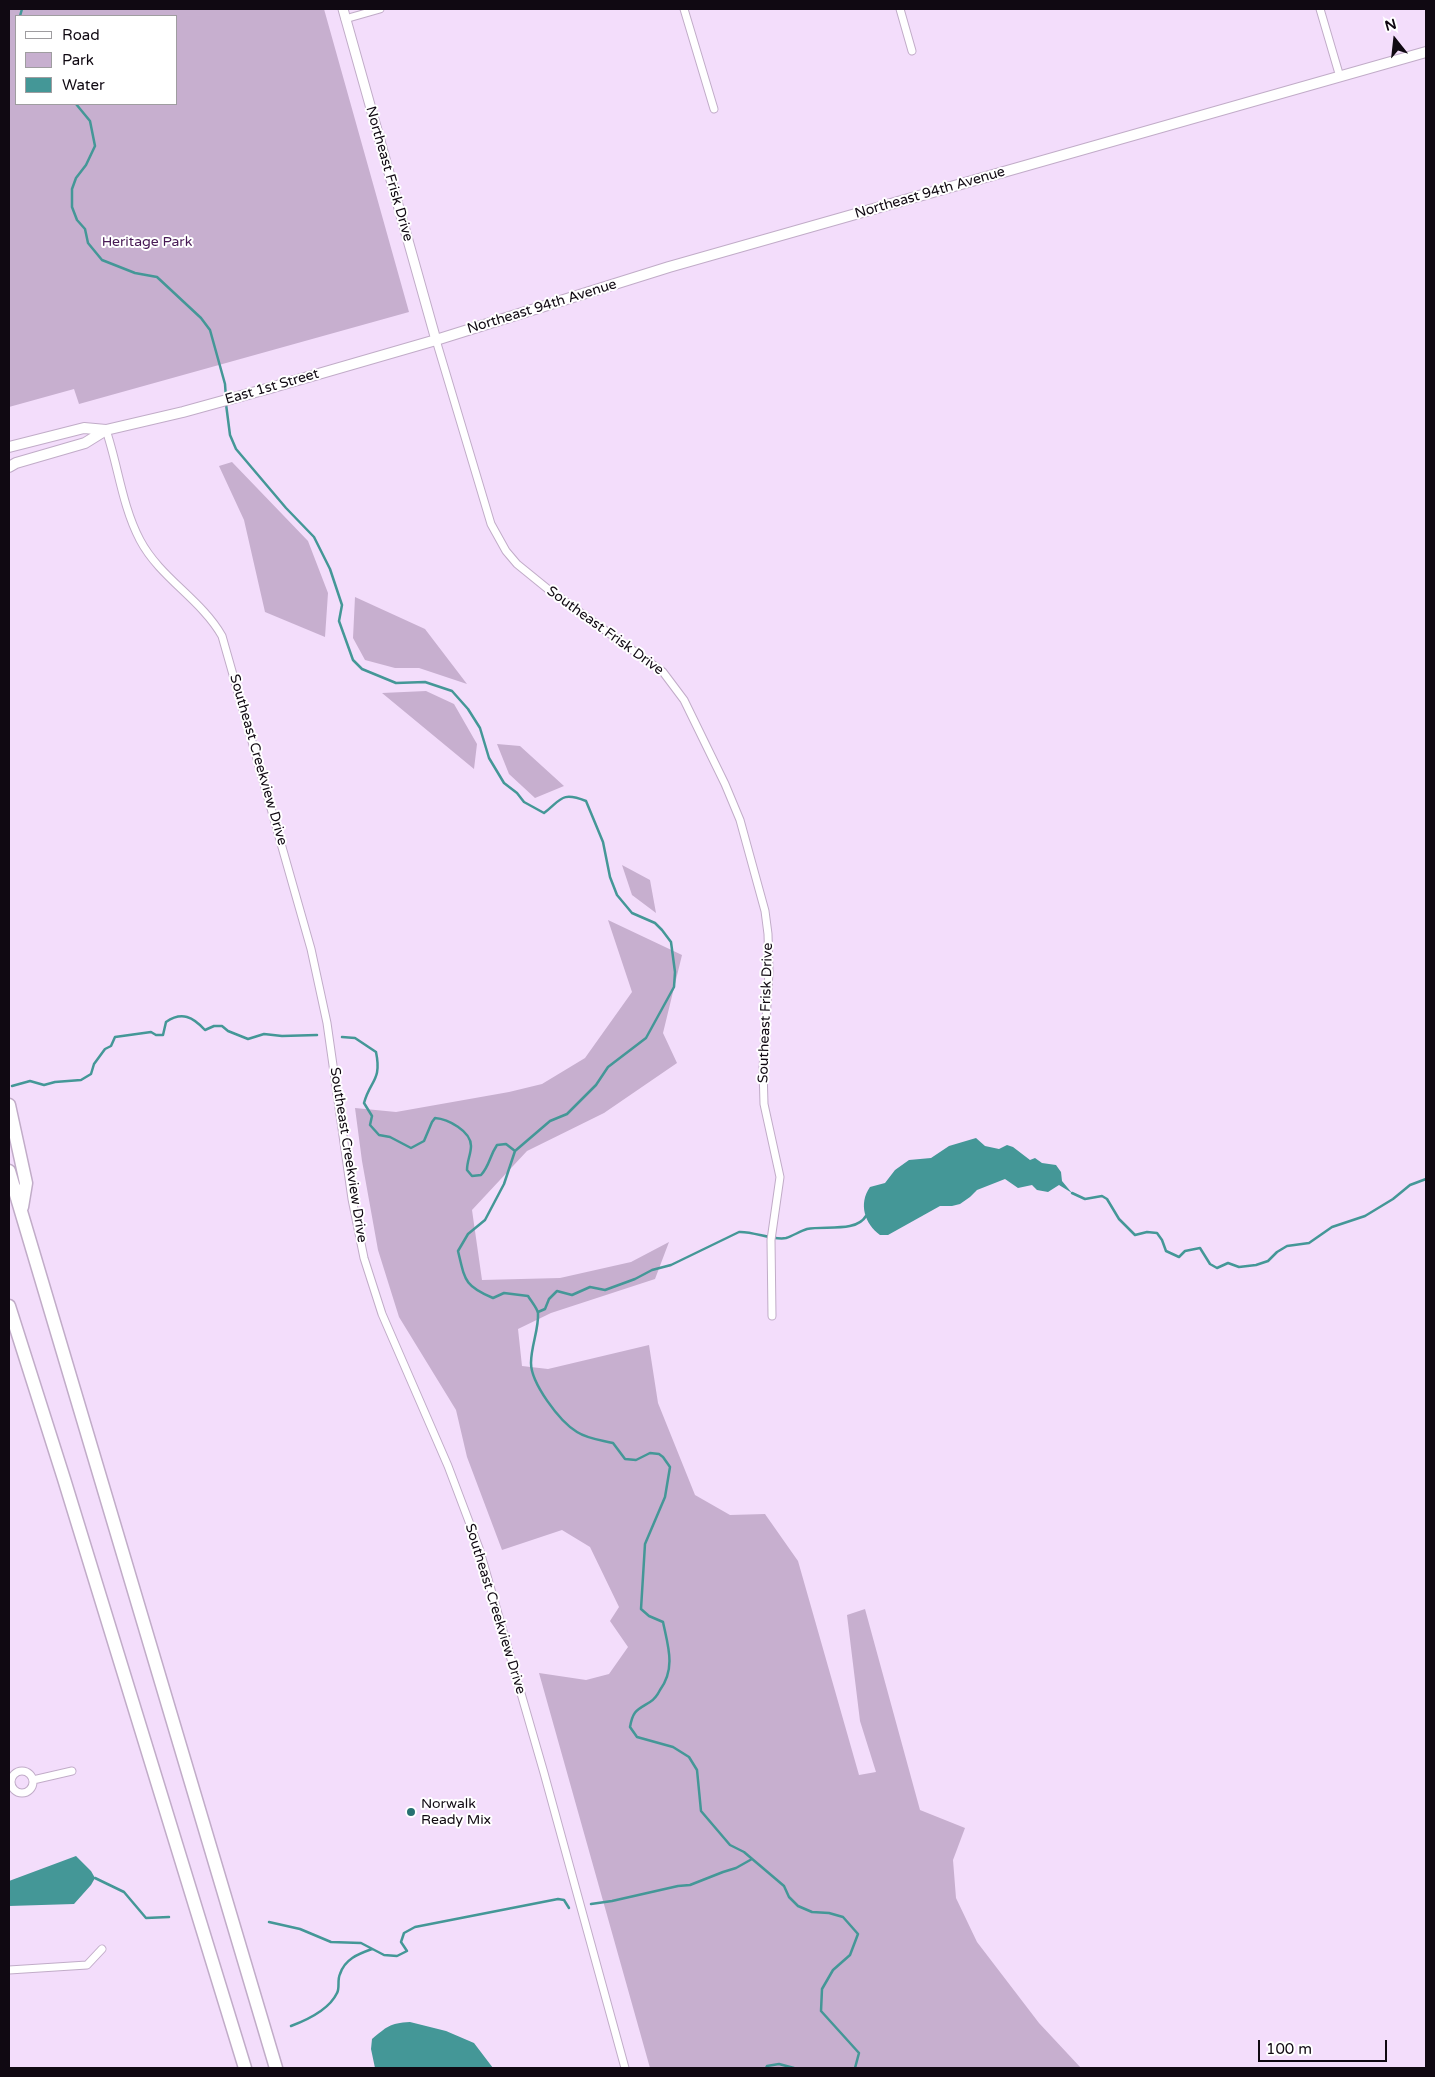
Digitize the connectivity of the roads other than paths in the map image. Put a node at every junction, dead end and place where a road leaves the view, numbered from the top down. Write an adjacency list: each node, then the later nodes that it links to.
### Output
1 (343, 9): 6 (street, Northeast Frisk Drive)
2 (380, 9): 6 (street)
3 (684, 9): 10 (street)
4 (900, 9): 7 (street)
5 (1320, 9): 9 (street)
6 (346, 19): 11 (street, Northeast Frisk Drive)
7 (912, 51)
8 (1426, 52): 9 (main road, Northeast 94th Avenue)
9 (1340, 77): 11 (main road, Northeast 94th Avenue)
10 (714, 109)
11 (436, 340): 12 (main road, East 1st Street); 19 (street, Southeast Frisk Drive)
12 (106, 430): 13 (main road, East 1st Street); 14 (main road, East 1st Street); 27 (street, Southeast Creekview Drive)
13 (9, 447)
14 (9, 467)
15 (9, 1105): 17 (highway)
16 (9, 1171): 17 (highway)
17 (21, 1209): 26 (highway)
18 (9, 1306): 25 (highway)
19 (772, 1316)
20 (72, 1771): 21 (street)
21 (32, 1780): 22 (street); 22 (street)
22 (10, 1787)
23 (102, 1949): 24 (street)
24 (9, 1970)
25 (245, 2068)
26 (276, 2068)
27 (625, 2068)

